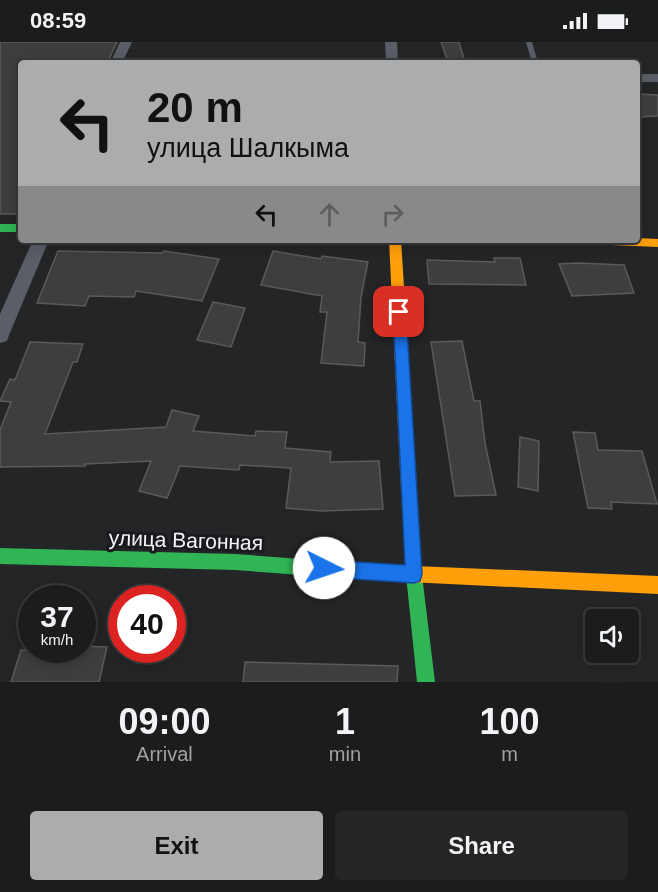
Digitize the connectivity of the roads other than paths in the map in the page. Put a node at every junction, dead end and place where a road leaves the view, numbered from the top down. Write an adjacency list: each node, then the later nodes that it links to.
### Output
1 (126, 42): 4 (street)
2 (390, 42): 5 (street)
3 (529, 42): 6 (lane)
4 (117, 60)
5 (392, 60)
6 (534, 60)
7 (640, 78): 8 (street)
8 (658, 78)
9 (0, 228): 10 (street)
10 (18, 228)
11 (640, 242): 14 (street)
12 (40, 243): 15 (street)
13 (395, 243): 17 (street)
14 (658, 243)
15 (0, 335)
16 (0, 556): 17 (street, улица Вагонная)
17 (414, 574): 18 (street, улица Вагонная); 19 (street)
18 (658, 585)
19 (426, 682)

